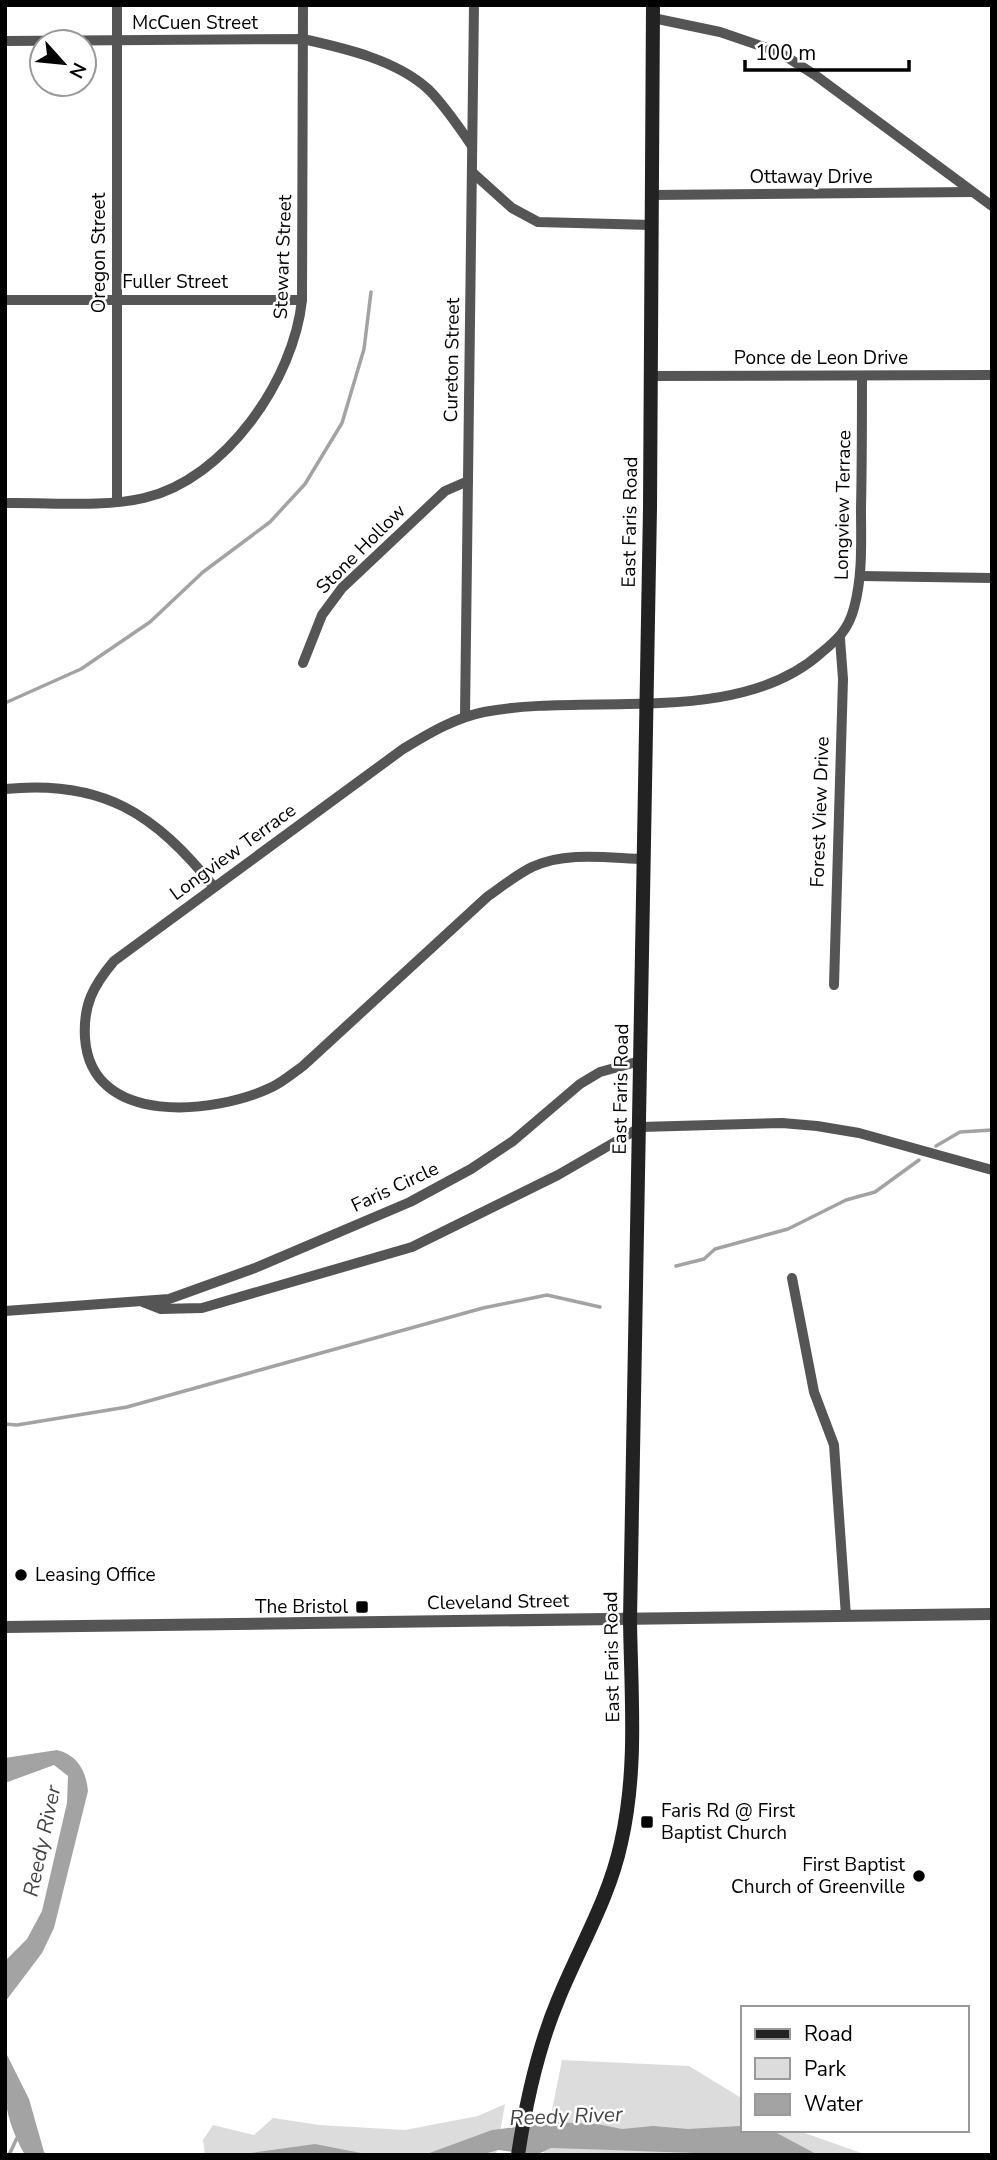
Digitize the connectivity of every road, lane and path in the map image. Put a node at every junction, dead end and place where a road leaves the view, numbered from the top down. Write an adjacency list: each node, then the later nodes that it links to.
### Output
1 (117, 5): 6 (street, Oregon Street)
2 (303, 5): 5 (street, Stewart Street)
3 (474, 5): 8 (street, Cureton Street)
4 (653, 12): 10 (street); 11 (main road, East Faris Road)
5 (303, 39): 6 (street, McCuen Street); 8 (street, McCuen Street); 16 (street, Stewart Street)
6 (117, 40): 7 (street, McCuen Street); 14 (street, Oregon Street)
7 (5, 41)
8 (472, 147): 9 (street, Cureton Street)
9 (473, 173): 13 (street); 20 (street, Cureton Street)
10 (972, 192): 11 (street, Ottaway Drive); 12 (street)
11 (651, 195): 13 (main road, East Faris Road)
12 (992, 206)
13 (652, 225): 18 (main road, East Faris Road)
14 (116, 299): 15 (street, Fuller Street); 16 (street, Fuller Street); 21 (street, Oregon Street)
15 (5, 300)
16 (302, 300): 21 (street, Stewart Street)
17 (992, 375): 19 (street, Ponce de Leon Drive)
18 (651, 376): 19 (street, Ponce de Leon Drive); 27 (main road, East Faris Road)
19 (862, 376): 23 (street, Longview Terrace)
20 (468, 481): 26 (street, Stone Hollow); 28 (street, Cureton Street)
21 (117, 501): 22 (street, Stewart Street)
22 (5, 503)
23 (861, 576): 24 (street); 25 (street, Longview Terrace)
24 (992, 578)
25 (840, 639): 27 (street, Longview Terrace); 32 (street, Forest View Drive)
26 (303, 663)
27 (646, 706): 28 (street, Longview Terrace); 30 (main road, East Faris Road)
28 (465, 716): 31 (street, Longview Terrace)
29 (5, 789): 31 (street)
30 (645, 859): 31 (street, Longview Terrace); 33 (main road, East Faris Road)
31 (214, 887)
32 (834, 985)
33 (639, 1061): 34 (main road, East Faris Road); 37 (street, Faris Circle)
34 (640, 1127): 35 (street); 37 (street, Faris Circle); 41 (main road, East Faris Road)
35 (992, 1170)
36 (792, 1278): 40 (street)
37 (143, 1302): 38 (street, Faris Circle)
38 (5, 1311)
39 (992, 1614): 40 (street, Cleveland Street)
40 (846, 1616): 41 (street, Cleveland Street)
41 (630, 1620): 42 (street, Cleveland Street); 43 (main road, East Faris Road)
42 (5, 1627)
43 (519, 2155)

